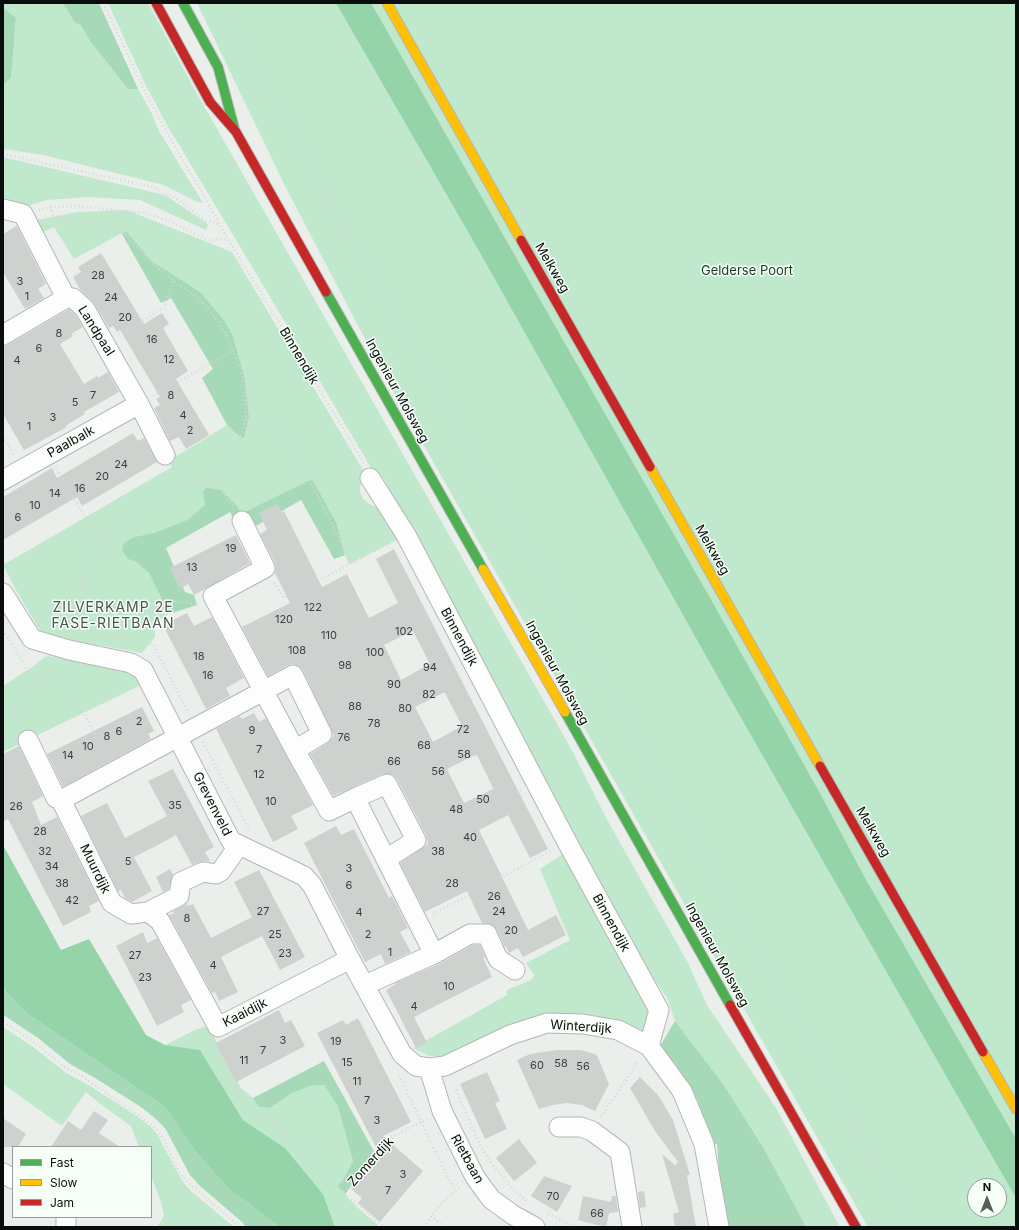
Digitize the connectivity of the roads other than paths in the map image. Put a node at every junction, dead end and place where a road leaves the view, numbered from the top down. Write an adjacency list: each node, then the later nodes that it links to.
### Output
1 (156, 3): 4 (main road, Ingenieur Molsweg)
2 (183, 3): 4 (main road, Ingenieur Molsweg)
3 (387, 3): 29 (main road, Melkweg)
4 (236, 132): 36 (main road, Ingenieur Molsweg)
5 (3, 209): 6 (street, Landpaal)
6 (66, 298): 7 (street); 8 (street, Landpaal)
7 (3, 335)
8 (139, 404): 9 (street, Landpaal); 11 (street, Paalbalk)
9 (165, 456)
10 (370, 478): 27 (street, Binnendijk)
11 (3, 480)
12 (242, 521): 14 (street)
13 (6, 606): 15 (street, Grevenveld)
14 (263, 691): 15 (street); 17 (street); 17 (street)
15 (178, 737): 19 (street); 20 (street, Grevenveld)
16 (28, 740): 19 (street, Muurdijk)
17 (295, 750): 18 (street)
18 (355, 798): 21 (street); 21 (street)
19 (61, 800): 22 (street, Muurdijk)
20 (239, 845): 22 (street); 24 (street, Grevenveld)
21 (386, 859): 23 (street)
22 (148, 912): 24 (street, Kaaidijk)
23 (434, 954): 25 (street); 26 (street)
24 (350, 959): 26 (street, Grevenveld)
25 (515, 970)
26 (365, 985): 28 (street, Grevenveld)
27 (648, 1046): 28 (street, Winterdijk); 35 (street, Winterdijk)
28 (423, 1063): 33 (street, Rietbaan)
29 (1016, 1109)
30 (559, 1127): 34 (street)
31 (3, 1173): 32 (street)
32 (12, 1178)
33 (540, 1220)
34 (632, 1227)
35 (719, 1227)
36 (856, 1227)

